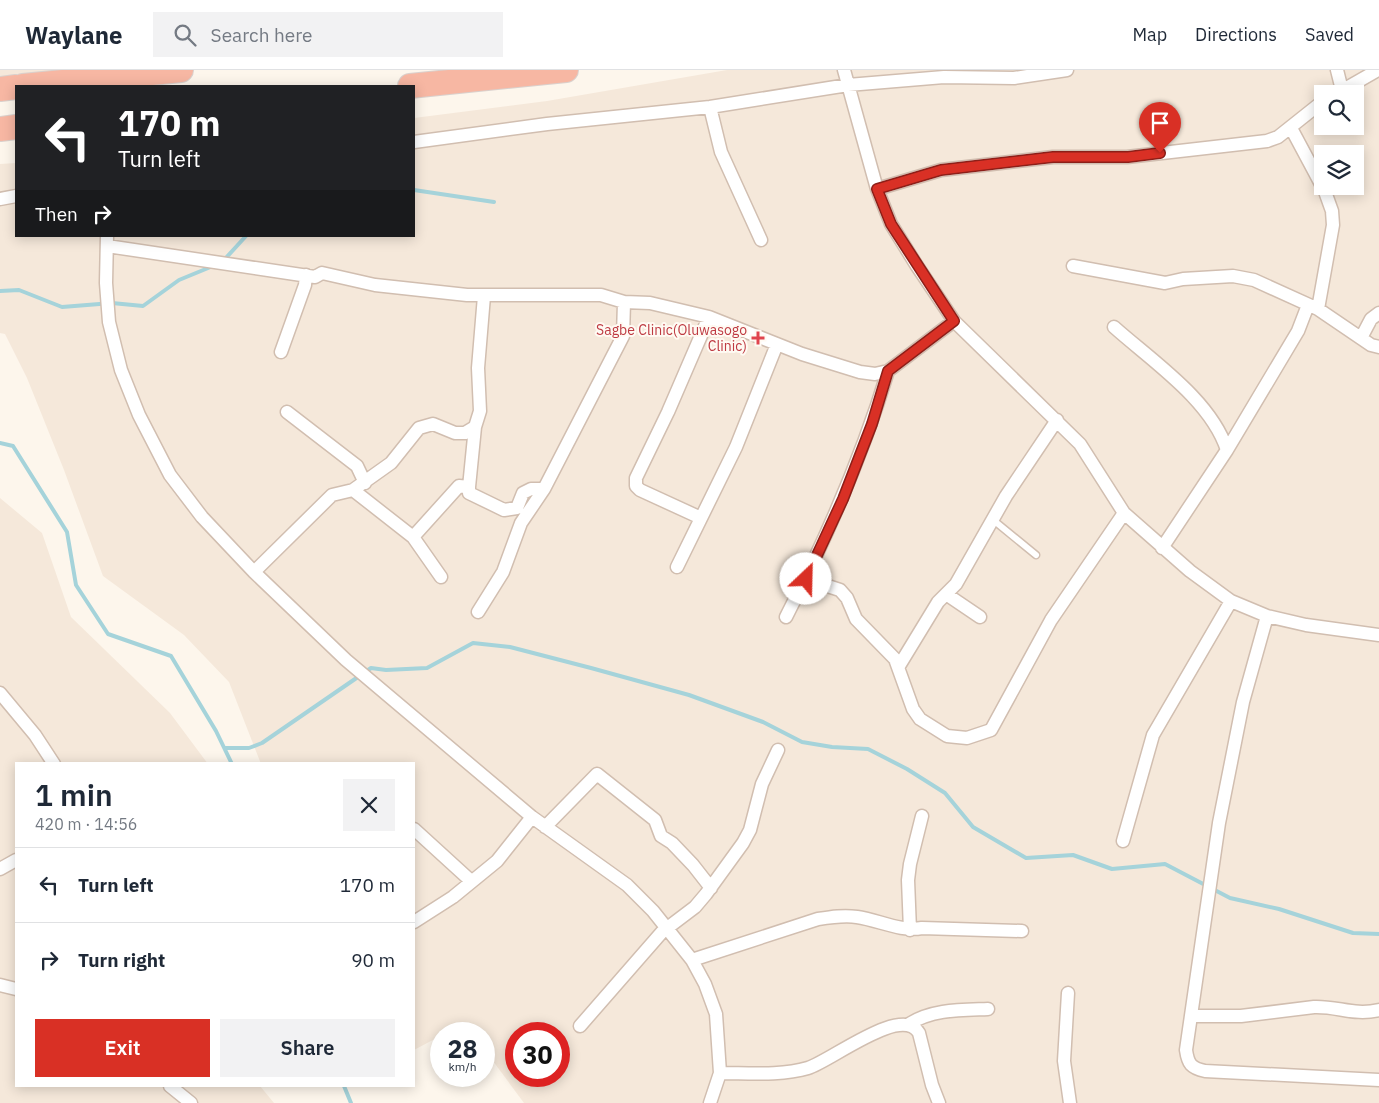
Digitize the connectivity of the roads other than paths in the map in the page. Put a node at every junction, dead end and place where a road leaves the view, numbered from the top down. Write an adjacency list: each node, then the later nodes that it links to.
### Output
1 (181, 70): 7 (highway)
2 (566, 70): 8 (highway)
3 (844, 70): 11 (street)
4 (1067, 70): 11 (street)
5 (1336, 70): 9 (street)
6 (1378, 70): 10 (street)
7 (33, 85)
8 (415, 85)
9 (1338, 85)
10 (1351, 85)
11 (848, 86): 14 (street); 21 (street)
12 (15, 87): 13 (highway)
13 (0, 89)
14 (710, 107): 19 (street); 25 (street)
15 (1314, 107): 17 (street)
16 (15, 127): 18 (highway)
17 (1292, 128): 20 (street); 21 (street)
18 (0, 129)
19 (415, 142)
20 (1314, 169)
21 (877, 189): 34 (street)
22 (1326, 195): 31 (street)
23 (15, 196): 24 (street)
24 (0, 199)
25 (761, 240)
26 (107, 241): 28 (street); 56 (street)
27 (1073, 266): 31 (street)
28 (306, 275): 29 (street); 39 (street)
29 (484, 296): 30 (street); 43 (street)
30 (624, 302): 33 (street); 47 (street)
31 (1313, 307): 36 (street); 44 (street)
32 (1379, 313): 36 (street)
33 (709, 317): 37 (street); 50 (street)
34 (954, 321): 40 (street); 42 (street)
35 (1114, 327): 44 (street)
36 (1360, 338): 38 (street)
37 (776, 344): 40 (street); 50 (street)
38 (1379, 347)
39 (281, 352)
40 (888, 371): 58 (street)
41 (287, 412): 45 (street)
42 (1057, 420): 49 (street); 51 (street)
43 (475, 427): 45 (street); 46 (street)
44 (1227, 450): 53 (street)
45 (365, 483): 48 (street)
46 (469, 487): 47 (street); 52 (street)
47 (544, 489): 61 (street)
48 (353, 490): 52 (street); 56 (street)
49 (1124, 513): 53 (street); 66 (street)
50 (701, 518): 55 (street)
51 (992, 519): 54 (lane); 59 (street)
52 (413, 536): 57 (street)
53 (1162, 548): 60 (street)
54 (1036, 555)
55 (677, 567)
56 (254, 572): 71 (street)
57 (441, 577)
58 (806, 579): 63 (street); 66 (street)
59 (946, 594): 64 (street); 66 (street)
60 (1231, 601): 62 (street); 74 (street)
61 (478, 612)
62 (1266, 616): 65 (street); 89 (street)
63 (786, 617)
64 (980, 617)
65 (1379, 635)
66 (899, 666)
67 (0, 693): 69 (street)
68 (778, 750): 78 (street)
69 (53, 762)
70 (922, 816): 81 (street)
71 (532, 818): 72 (street); 77 (street)
72 (544, 827): 78 (street); 80 (street)
73 (415, 830): 77 (street)
74 (1123, 841)
75 (15, 861): 76 (street)
76 (0, 869)
77 (471, 881): 79 (street)
78 (710, 888): 80 (street)
79 (415, 921)
80 (666, 930): 83 (street); 91 (street)
81 (910, 930): 82 (street); 83 (street)
82 (1022, 931)
83 (692, 960): 92 (street)
84 (0, 984): 85 (street)
85 (15, 989)
86 (1068, 993): 98 (street)
87 (988, 1009): 90 (street)
88 (1379, 1010): 89 (street)
89 (1192, 1016): 93 (street)
90 (909, 1024): 92 (street); 97 (street)
91 (580, 1026)
92 (720, 1073): 96 (street)
93 (1379, 1080)
94 (171, 1087): 95 (street)
95 (191, 1103)
96 (710, 1103)
97 (939, 1103)
98 (1070, 1103)

